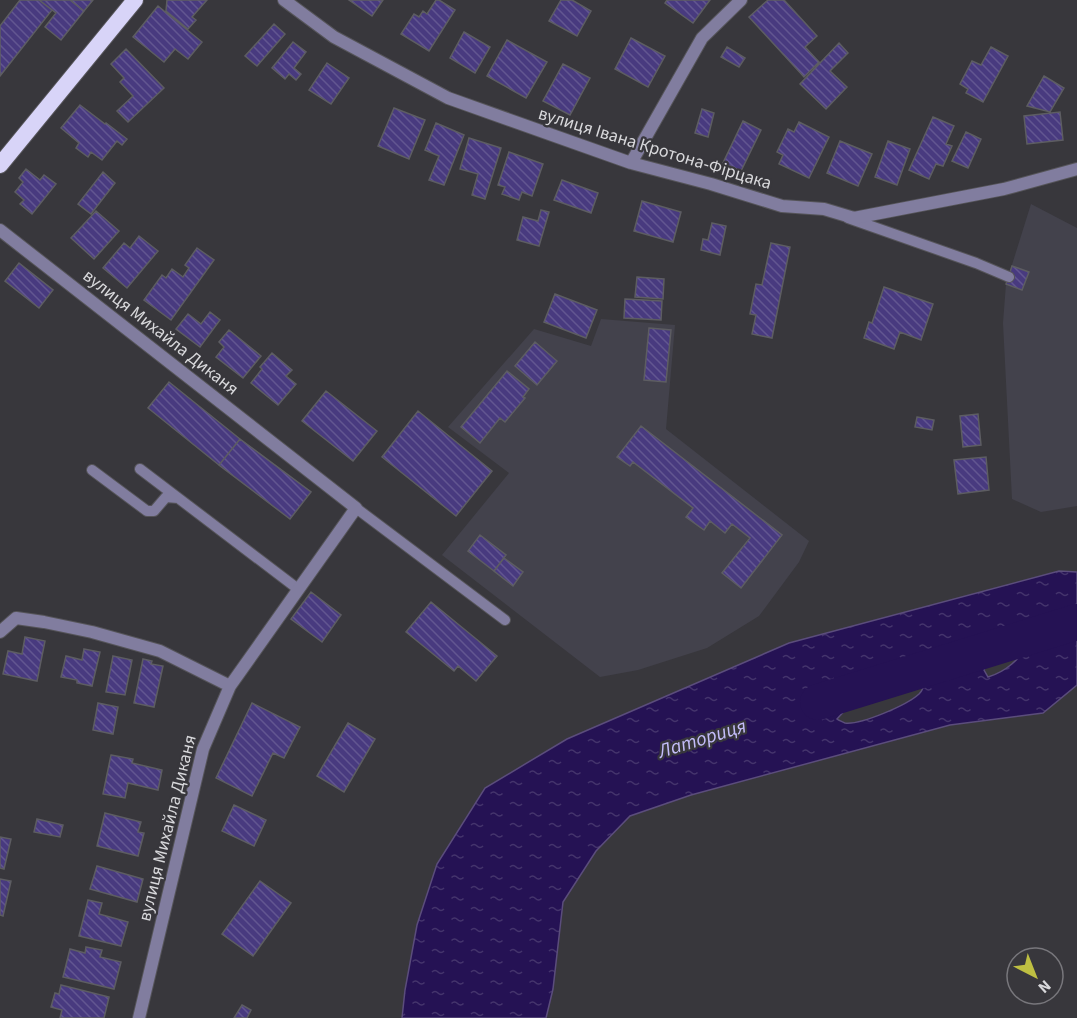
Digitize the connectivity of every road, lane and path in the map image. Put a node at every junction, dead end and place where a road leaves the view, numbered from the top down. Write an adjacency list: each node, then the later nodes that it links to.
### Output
1 (135, 0): 5 (highway)
2 (284, 0): 4 (street, вулиця Івана Кротона-Фірцака)
3 (741, 0): 4 (street)
4 (631, 163): 7 (street, вулиця Івана Кротона-Фірцака)
5 (0, 165)
6 (1077, 169): 7 (street, вулиця Івана Кротона-Фірцака)
7 (824, 209): 9 (lane)
8 (0, 230): 13 (street, вулиця Михайла Диканя)
9 (1009, 277)
10 (140, 468): 12 (lane)
11 (92, 470): 12 (lane)
12 (178, 498): 14 (lane)
13 (356, 508): 14 (street, вулиця Михайла Диканя); 15 (lane, вулиця Михайла Диканя)
14 (298, 589): 17 (street, вулиця Михайла Диканя)
15 (505, 620)
16 (0, 632): 17 (street)
17 (230, 686): 18 (street, вулиця Михайла Диканя)
18 (139, 1018)

